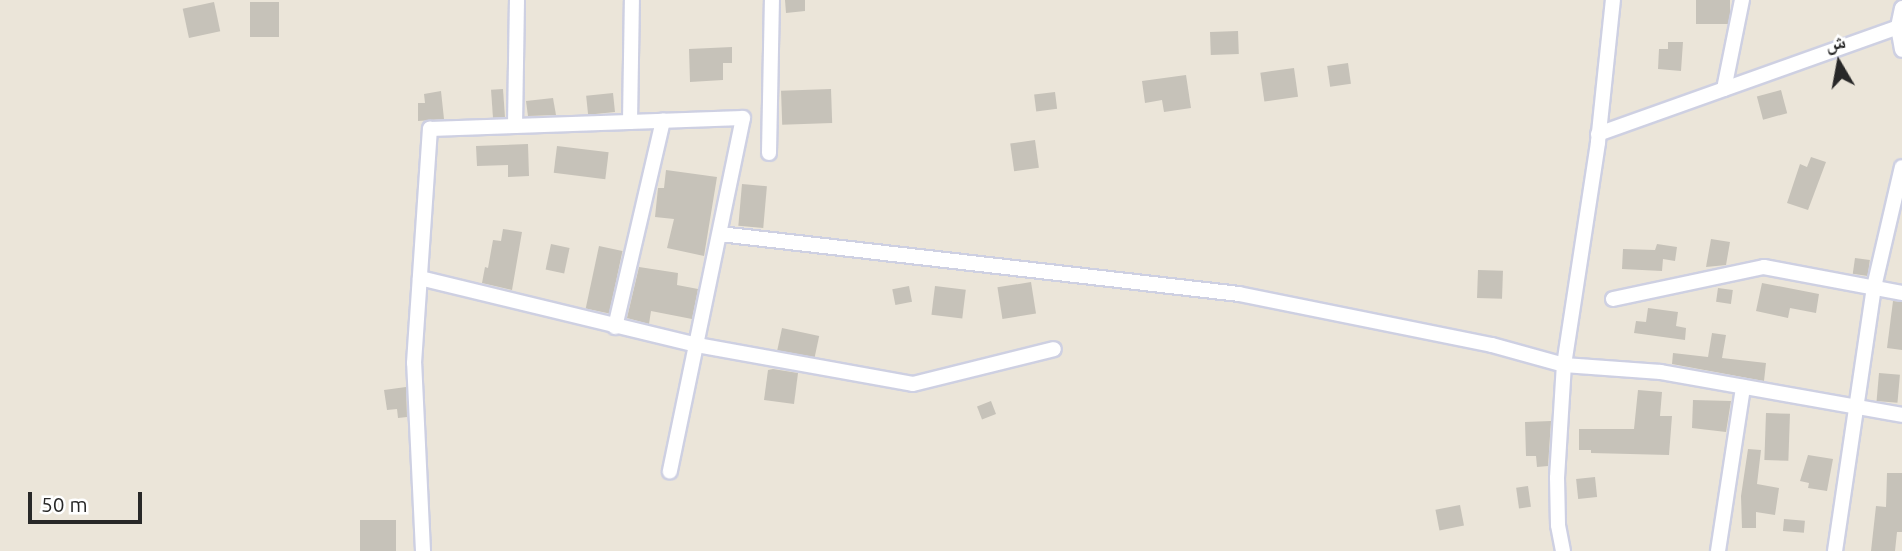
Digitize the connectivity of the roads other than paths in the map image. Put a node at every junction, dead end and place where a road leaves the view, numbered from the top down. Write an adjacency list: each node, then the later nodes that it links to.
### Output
1 (517, 0): 12 (street)
2 (632, 0): 11 (street)
3 (772, 0): 14 (street)
4 (1613, 0): 13 (street)
5 (1742, 0): 9 (street)
6 (1902, 8): 7 (street)
7 (1898, 27): 8 (street); 9 (street)
8 (1902, 50)
9 (1724, 89): 13 (street)
10 (663, 121): 11 (street); 16 (street); 21 (street)
11 (630, 122): 12 (street)
12 (514, 126): 17 (street)
13 (1598, 134): 24 (street)
14 (769, 153)
15 (1902, 167): 18 (street)
16 (720, 234): 22 (street); 24 (street)
17 (420, 278): 21 (street); 29 (street)
18 (1874, 287): 19 (street); 20 (street); 26 (street)
19 (1902, 293)
20 (1613, 299)
21 (615, 327): 22 (street)
22 (696, 345): 23 (street); 28 (street)
23 (1054, 349)
24 (1564, 365): 25 (street); 30 (street)
25 (1744, 387): 26 (street); 31 (street)
26 (1856, 407): 27 (street); 32 (street)
27 (1902, 415)
28 (670, 472)
29 (423, 551)
30 (1563, 551)
31 (1718, 551)
32 (1835, 551)

